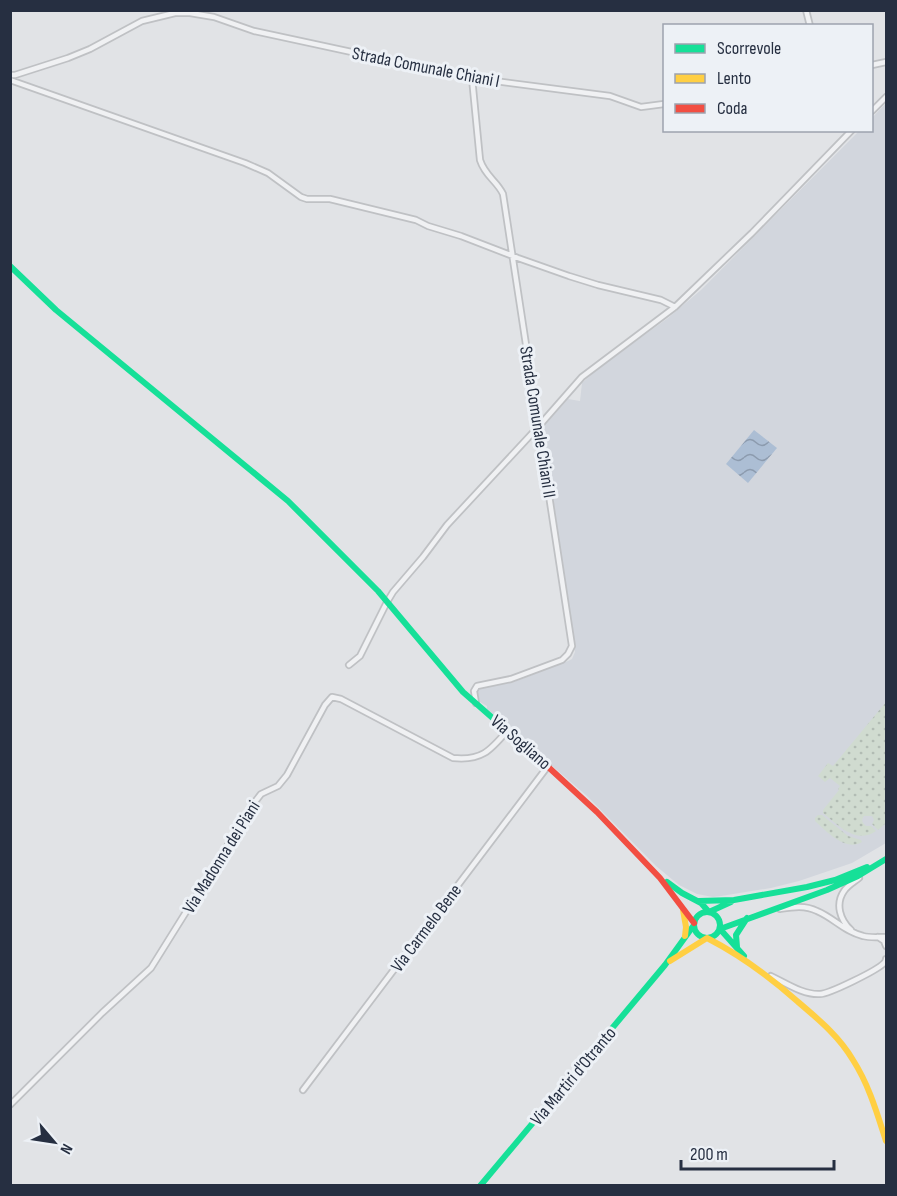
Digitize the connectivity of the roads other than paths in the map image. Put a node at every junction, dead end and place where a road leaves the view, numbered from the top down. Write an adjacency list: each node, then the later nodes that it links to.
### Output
1 (192, 12): 2 (street, Strada Comunale Chiani I); 3 (street, Strada Comunale Chiani I)
2 (10, 75)
3 (472, 78): 6 (street, Strada Comunale Chiani I); 9 (street, Strada Comunale Chiani II)
4 (10, 80): 9 (street)
5 (886, 97): 7 (street)
6 (663, 104)
7 (873, 110)
8 (850, 132): 11 (street)
9 (512, 255): 11 (street); 12 (street, Strada Comunale Chiani II)
10 (10, 266): 13 (street, Via Sogliano)
11 (675, 307): 12 (street)
12 (539, 426): 13 (street); 15 (street, Strada Comunale Chiani II)
13 (387, 602): 14 (street); 15 (street, Via Sogliano)
14 (349, 665)
15 (477, 705): 16 (street, Via Sogliano)
16 (507, 731): 17 (street, Via Sogliano); 41 (street, Via Madonna dei Piani)
17 (548, 766): 20 (street, Via Sogliano); 40 (street, Via Carmelo Bene)
18 (884, 860): 19 (street); 21 (street)
19 (873, 867): 25 (street); 29 (street)
20 (660, 878): 22 (street, Via Sogliano); 23 (street, Via Sogliano)
21 (734, 900): 22 (street); 24 (street)
22 (699, 901): 24 (street, Via Sogliano)
23 (682, 907): 27 (street, Via Sogliano); 30 (street)
24 (710, 912): 27 (street); 28 (street, Via Sogliano)
25 (760, 913): 26 (street); 29 (street)
26 (747, 918): 28 (street); 35 (street)
27 (694, 924): 30 (street, Via Martiri d'Otranto); 33 (street, Via Sogliano)
28 (720, 929): 33 (street); 35 (street, Via Sogliano)
29 (853, 932): 31 (street)
30 (685, 937): 38 (street, Via Martiri d'Otranto)
31 (878, 937): 32 (street); 34 (street)
32 (886, 937)
33 (706, 938): 36 (street, Via Sogliano); 38 (street, Via Martiri d'Otranto)
34 (886, 946)
35 (737, 948): 36 (street, Via Sogliano)
36 (748, 961): 39 (street, Via Sogliano)
37 (886, 961): 39 (street)
38 (665, 965): 43 (street, Via Martiri d'Otranto)
39 (766, 974): 42 (street, Via Sogliano)
40 (303, 1090)
41 (10, 1105)
42 (886, 1141)
43 (480, 1185)

